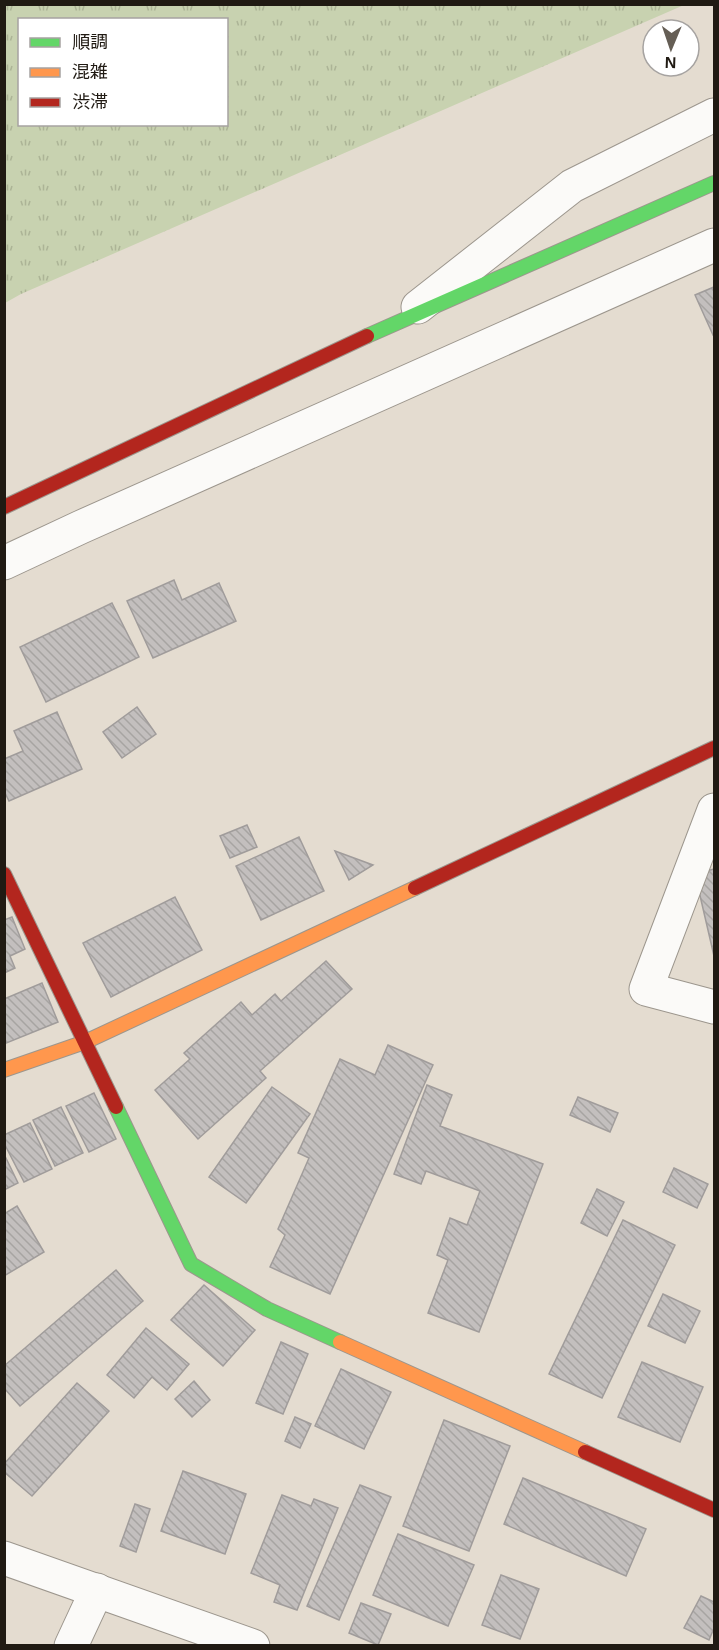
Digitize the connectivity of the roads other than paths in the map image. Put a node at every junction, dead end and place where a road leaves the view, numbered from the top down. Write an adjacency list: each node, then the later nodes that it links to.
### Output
1 (714, 115): 4 (street)
2 (714, 183): 4 (street)
3 (714, 245): 6 (street)
4 (401, 320): 5 (street)
5 (4, 507)
6 (4, 563)
7 (714, 748): 11 (street)
8 (714, 810): 10 (street)
9 (4, 874): 11 (street)
10 (714, 1007)
11 (85, 1042): 12 (street); 13 (street)
12 (4, 1070)
13 (714, 1510)
14 (4, 1558): 15 (street)
15 (97, 1590): 16 (street); 17 (street)
16 (71, 1646)
17 (253, 1646)

